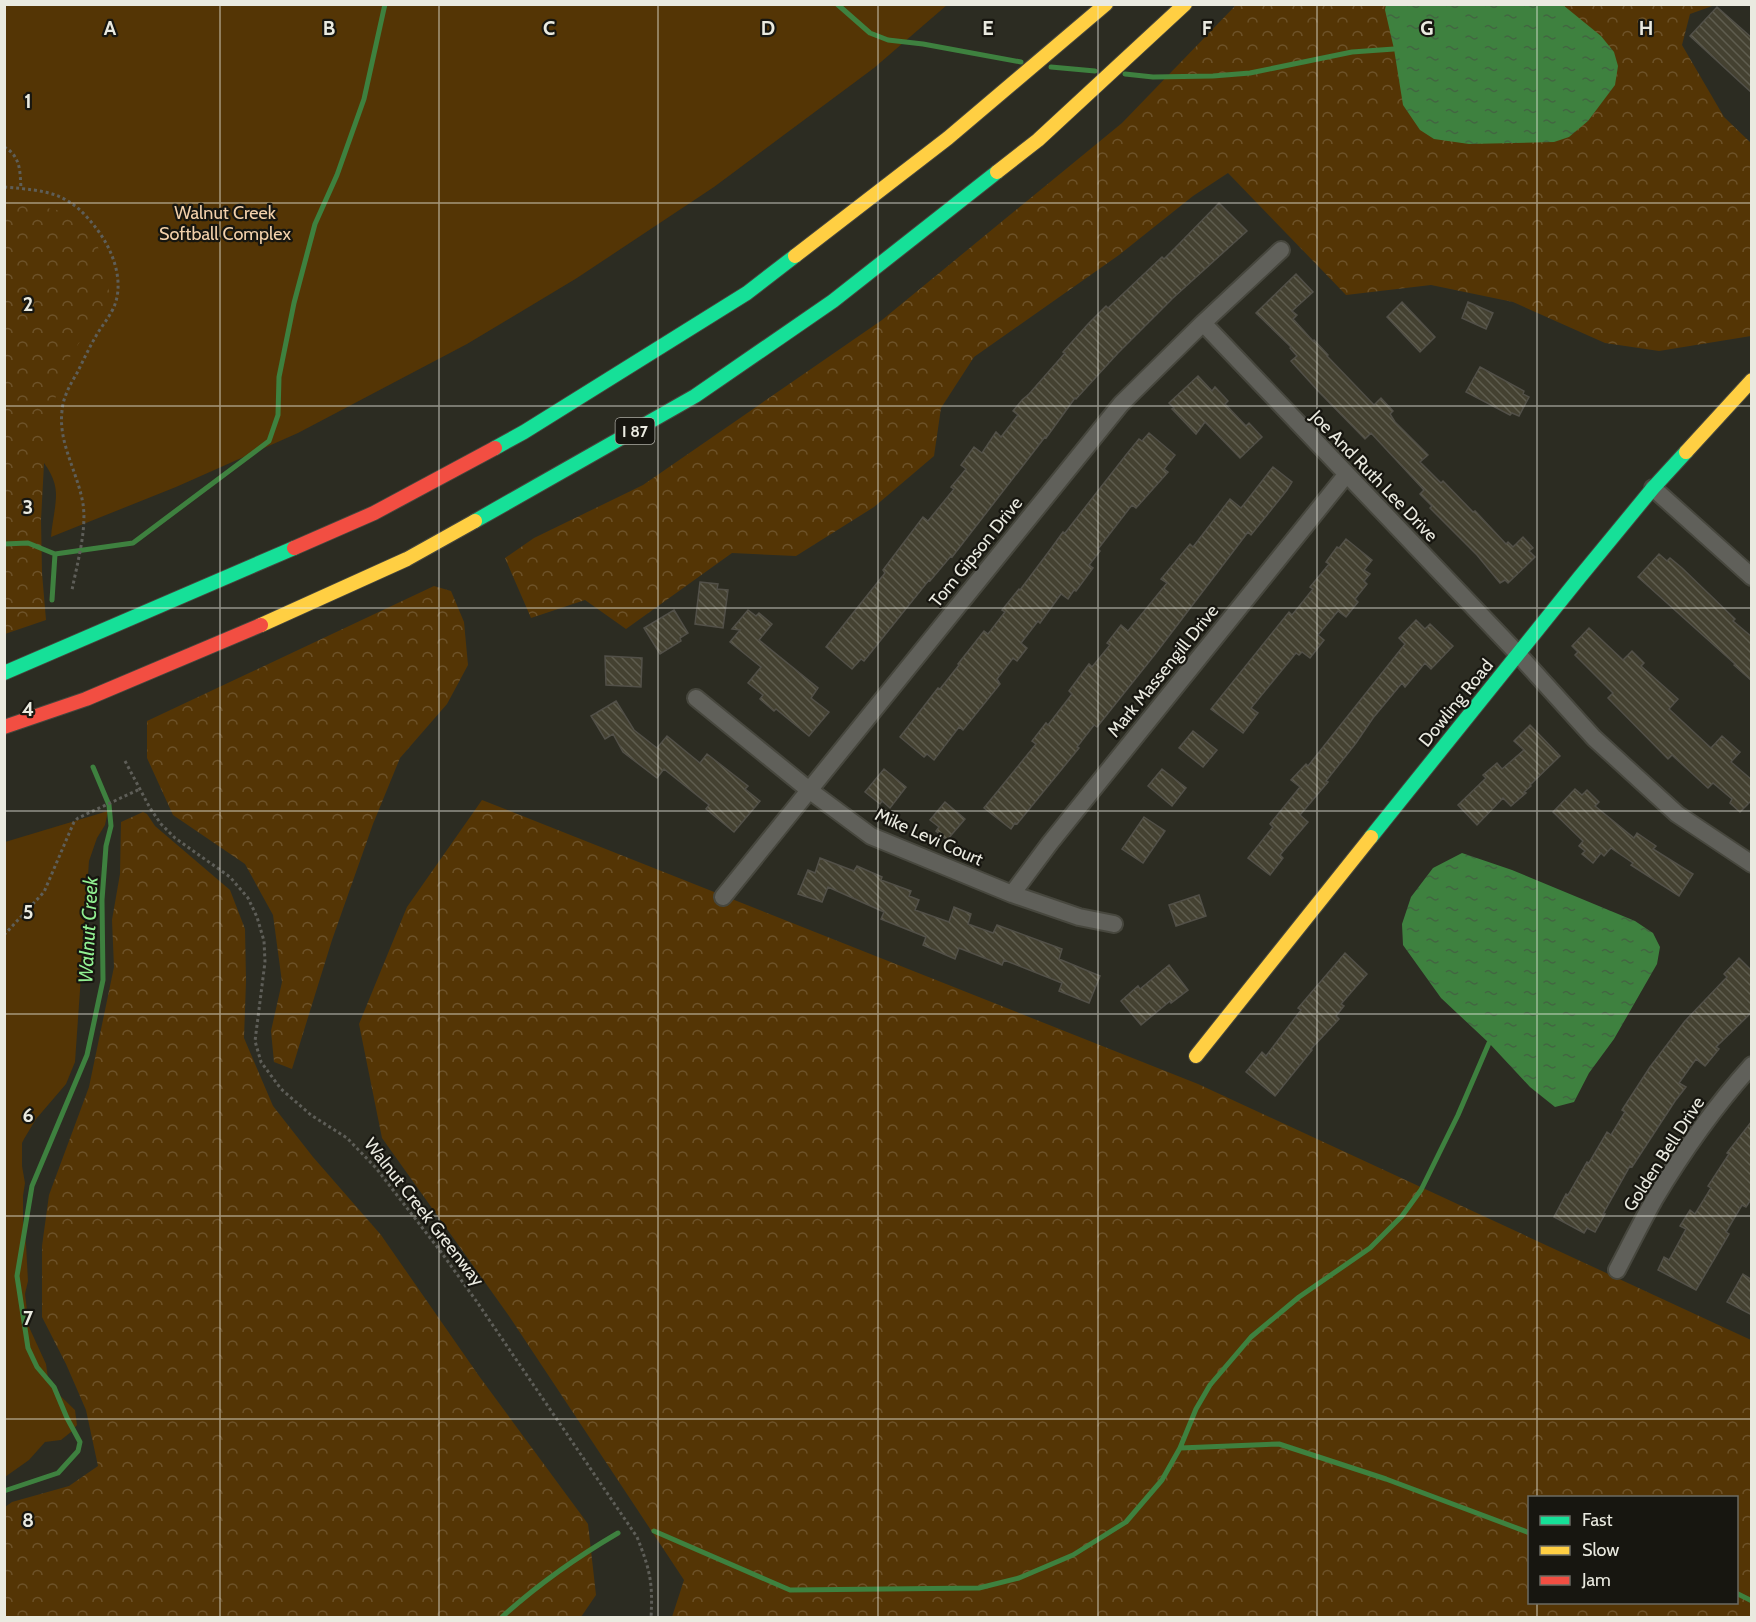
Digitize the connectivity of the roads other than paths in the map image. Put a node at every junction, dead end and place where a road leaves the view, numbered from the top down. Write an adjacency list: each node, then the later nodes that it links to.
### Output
1 (1106, 4): 10 (main road)
2 (1185, 4): 12 (main road, I 87)
3 (1281, 250): 4 (street, Tom Gipson Drive)
4 (1203, 323): 6 (street, Joe And Ruth Lee Drive); 13 (street, Tom Gipson Drive)
5 (1752, 380): 7 (main road, Dowling Road)
6 (1346, 475): 9 (street, Joe And Ruth Lee Drive); 15 (street, Mark Massengill Drive)
7 (1653, 488): 8 (street); 9 (main road, Dowling Road)
8 (1752, 577)
9 (1518, 654): 14 (street, Joe And Ruth Lee Drive); 18 (main road, Dowling Road)
10 (4, 673)
11 (696, 698): 13 (street, Mike Levi Court)
12 (4, 727)
13 (809, 790): 15 (street, Mike Levi Court); 16 (street, Tom Gipson Drive)
14 (1752, 864)
15 (1012, 894): 17 (street, Mike Levi Court)
16 (723, 897)
17 (1114, 924)
18 (1196, 1056)
19 (1752, 1065): 20 (street, Golden Bell Drive)
20 (1617, 1270)

